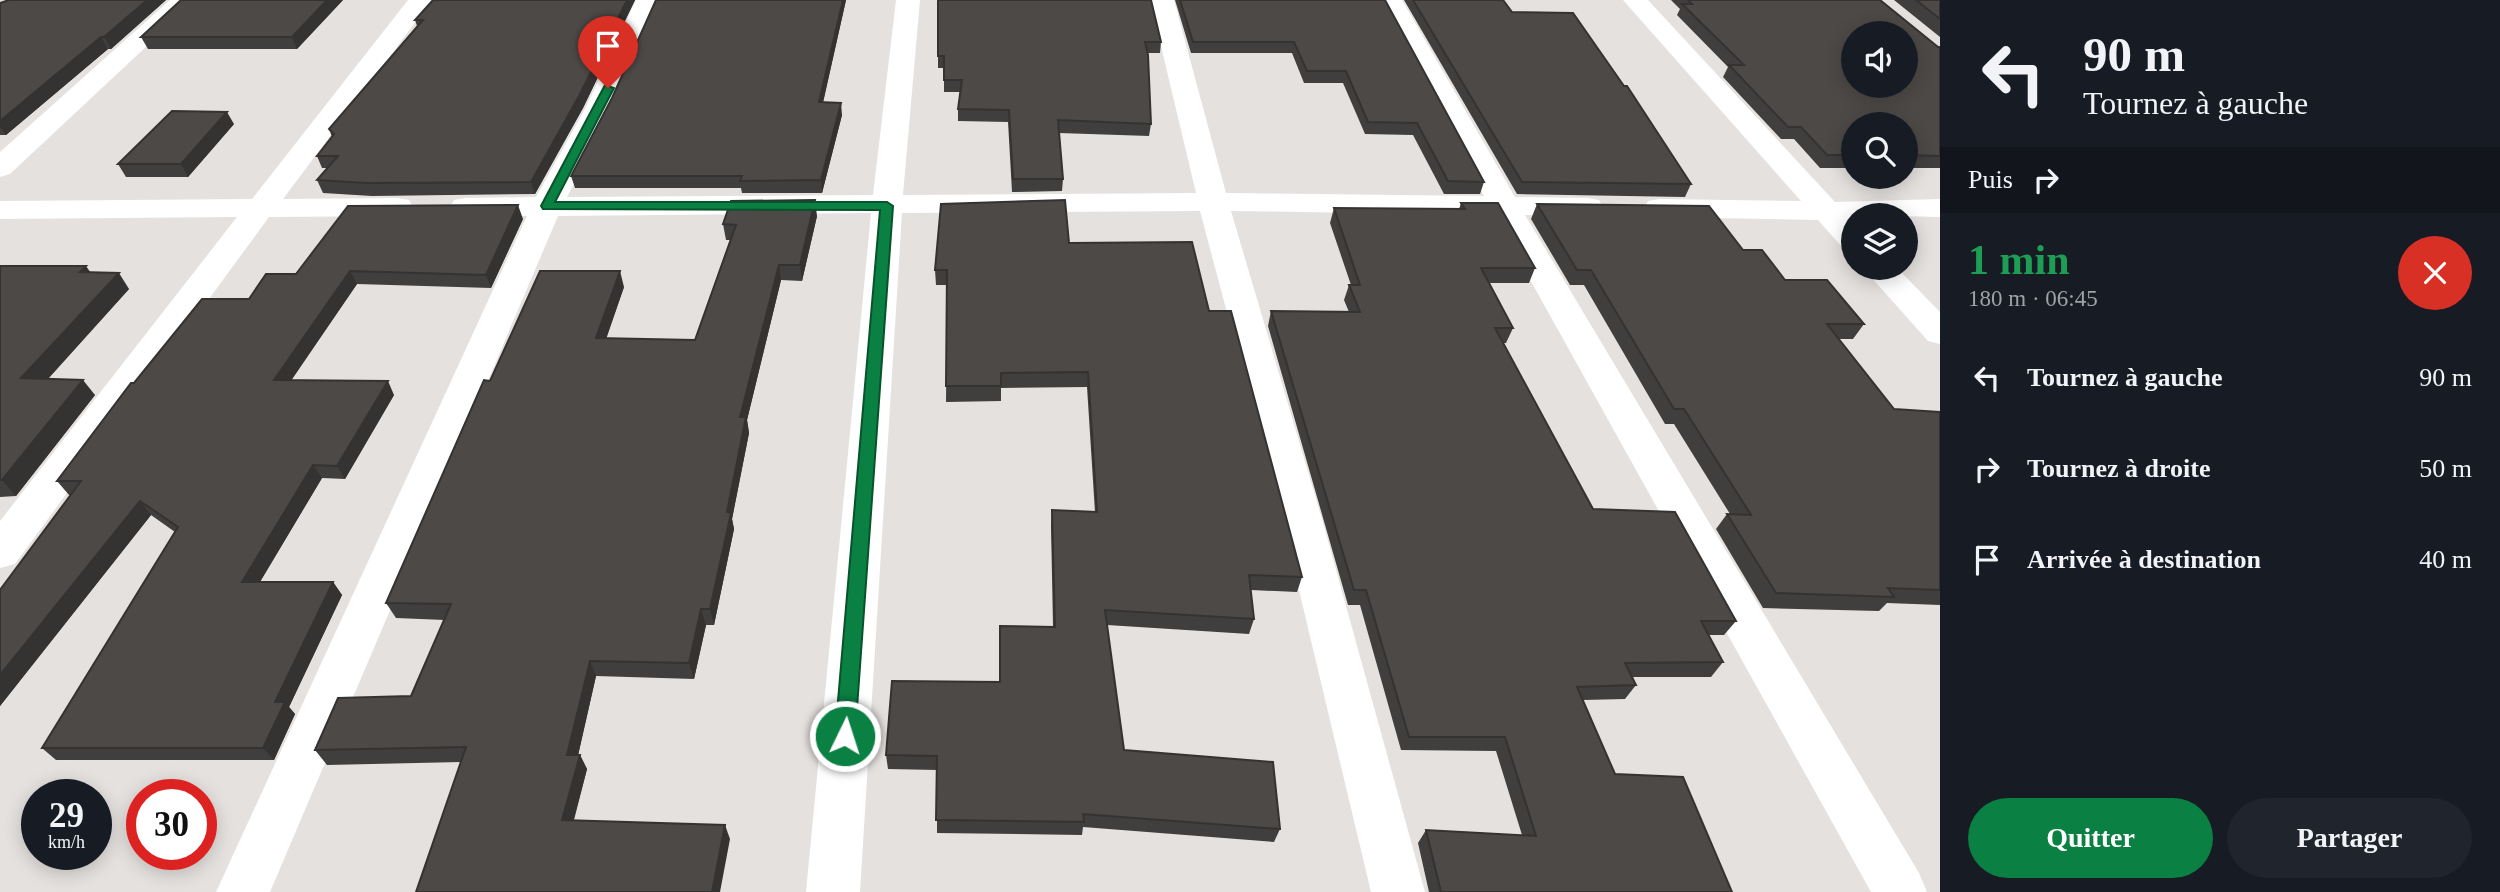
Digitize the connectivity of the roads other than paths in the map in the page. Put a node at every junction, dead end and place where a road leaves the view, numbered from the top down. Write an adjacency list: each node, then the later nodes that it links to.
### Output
1 (184, 0): 8 (street)
2 (420, 0): 13 (street)
3 (648, 0): 11 (street)
4 (908, 0): 12 (street)
5 (1163, 0): 9 (street)
6 (1390, 0): 10 (street)
7 (1635, 0): 16 (street)
8 (0, 167)
9 (1213, 202): 10 (street); 12 (street); 23 (street)
10 (1504, 205): 16 (street); 24 (street)
11 (547, 206): 12 (street); 13 (street); 21 (street)
12 (887, 206): 22 (street)
13 (260, 208): 15 (street); 20 (street)
14 (1940, 208): 16 (street)
15 (0, 210)
16 (1826, 211): 17 (street)
17 (1841, 227)
18 (1890, 280): 19 (street)
19 (1940, 333)
20 (0, 552)
21 (243, 892)
22 (833, 892)
23 (1398, 892)
24 (1900, 892)

